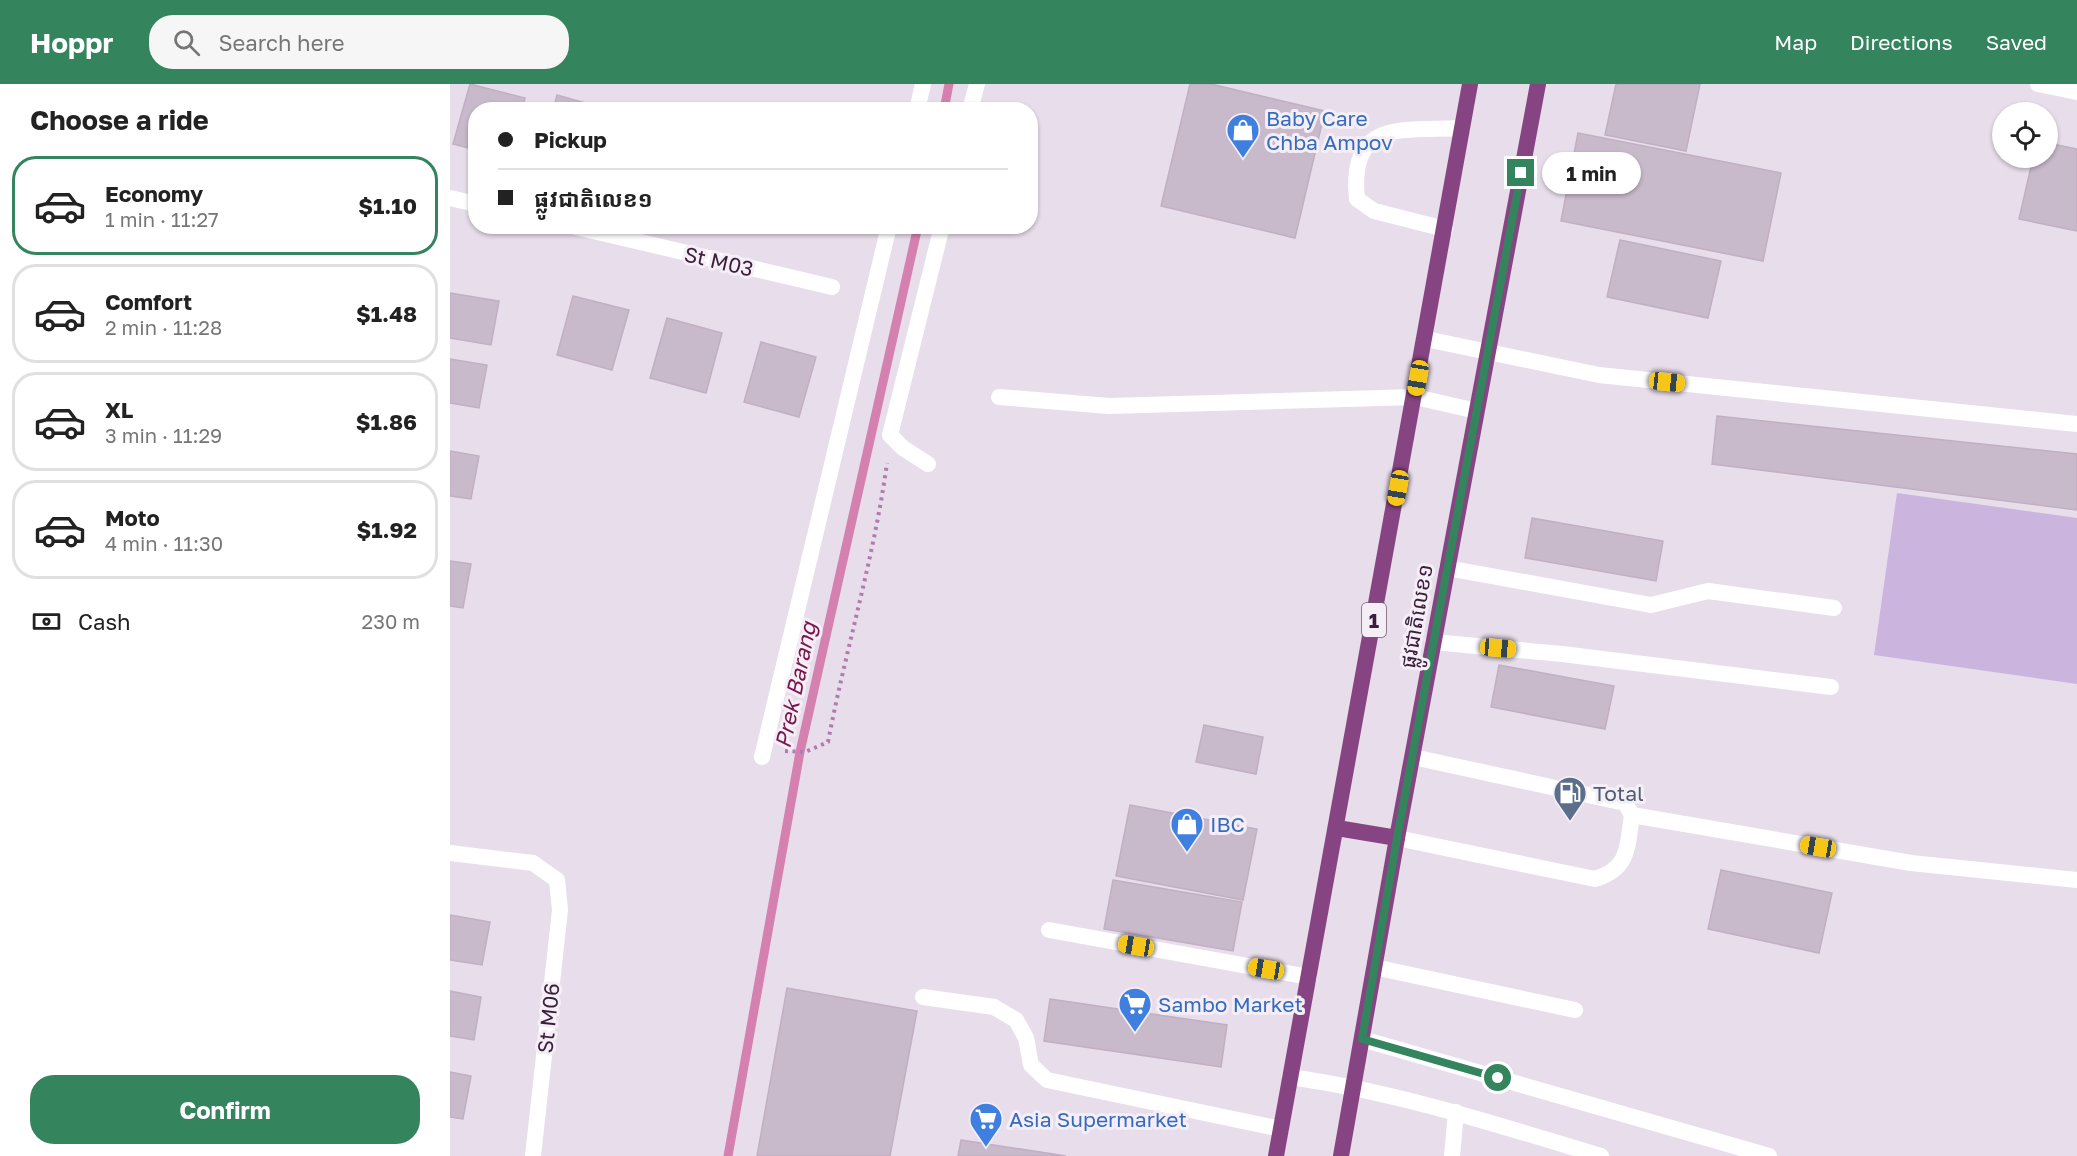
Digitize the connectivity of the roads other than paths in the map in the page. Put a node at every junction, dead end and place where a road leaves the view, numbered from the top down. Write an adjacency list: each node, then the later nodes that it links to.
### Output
1 (923, 84): 7 (street)
2 (977, 84): 8 (street)
3 (1470, 84): 9 (highway, ផ្លូវជាតិលេខ១ / 1)
4 (1538, 84): 18 (highway, ផ្លូវជាតិលេខ១)
5 (2038, 84): 6 (street)
6 (2077, 92)
7 (919, 102)
8 (972, 102)
9 (1462, 128): 12 (highway, ផ្លូវជាតិលេខ១ / 1); 12 (street)
10 (450, 198): 11 (street)
11 (468, 202)
12 (1445, 229): 17 (highway, ផ្លូវជាតិលេខ១ / 1)
13 (606, 234): 16 (street, St M03)
14 (887, 234): 28 (street)
15 (940, 234): 23 (street)
16 (832, 287)
17 (1426, 339): 18 (street); 20 (highway, ផ្លូវជាតិលេខ១ / 1)
18 (1488, 352): 21 (highway, ផ្លូវជាតិលេខ១); 22 (street)
19 (999, 397): 20 (street)
20 (1415, 397): 21 (street); 31 (highway, ផ្លូវជាតិលេខ១ / 1)
21 (1477, 411): 24 (highway, ផ្លូវជាតិលេខ១)
22 (2077, 424)
23 (927, 464)
24 (1447, 568): 25 (street); 26 (highway, ផ្លូវជាតិលេខ១)
25 (1833, 608)
26 (1433, 642): 27 (street); 29 (highway, ផ្លូវជាតិលេខ១)
27 (1831, 687)
28 (762, 757)
29 (1413, 757): 30 (street); 32 (highway, ផ្លូវជាតិលេខ១)
30 (1632, 815): 32 (street); 34 (street)
31 (1336, 828): 32 (highway); 37 (highway, ផ្លូវជាតិលេខ១ / 1)
32 (1397, 838): 36 (highway, ផ្លូវជាតិលេខ១)
33 (450, 853): 45 (street, St M06)
34 (2077, 879)
35 (1049, 930): 37 (street)
36 (1374, 967): 39 (street); 40 (highway, ផ្លូវជាតិលេខ១)
37 (1309, 977): 41 (highway, ផ្លូវជាតិលេខ១ / 1)
38 (922, 997): 44 (street)
39 (1575, 1010)
40 (1362, 1039): 42 (highway, ផ្លូវជាតិលេខ១); 50 (street)
41 (1290, 1077): 42 (street); 44 (highway, ផ្លូវជាតិលេខ១ / 1)
42 (1353, 1086): 43 (street); 47 (highway, ផ្លូវជាតិលេខ១)
43 (1456, 1112): 48 (street); 49 (street)
44 (1281, 1129): 46 (highway, ផ្លូវជាតិលេខ១ / 1)
45 (533, 1156)
46 (1276, 1156)
47 (1341, 1156)
48 (1452, 1156)
49 (1601, 1156)
50 (1769, 1156)

